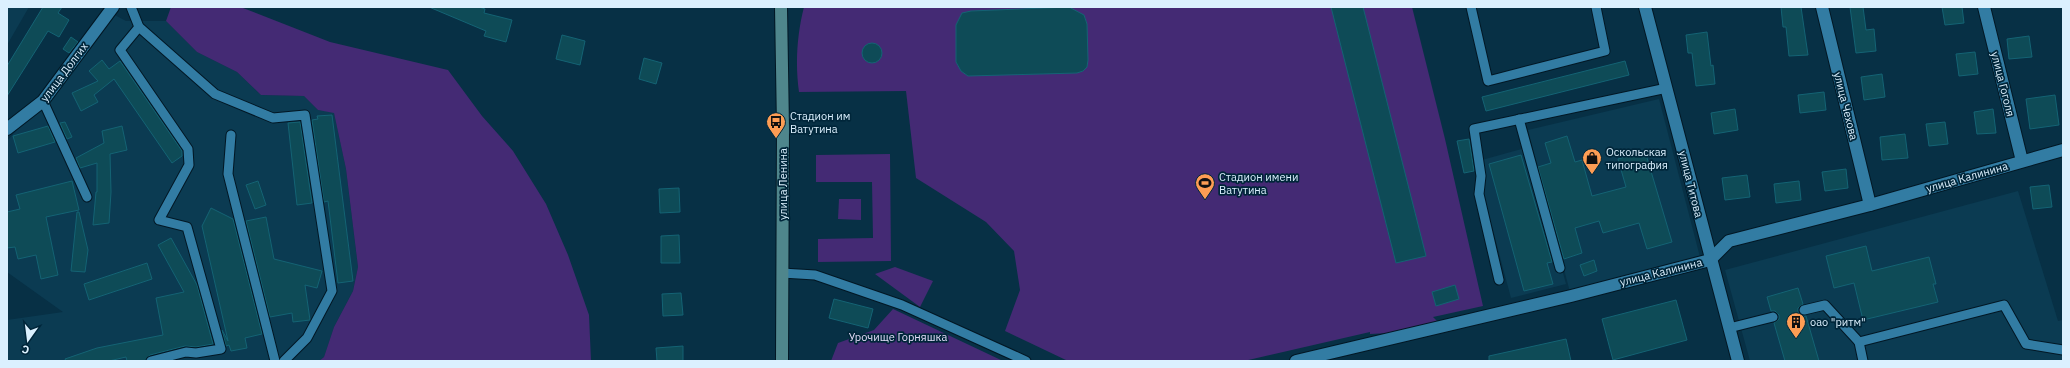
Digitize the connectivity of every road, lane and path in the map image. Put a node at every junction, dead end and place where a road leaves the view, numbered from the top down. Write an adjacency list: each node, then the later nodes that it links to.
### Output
1 (113, 7): 11 (street, улица Долгих)
2 (131, 7): 9 (lane)
3 (782, 7): 21 (main road, улица Ленина)
4 (1471, 7): 5 (lane)
5 (1596, 7)
6 (1646, 7): 10 (street, улица Титова)
7 (1822, 7): 18 (street, улица Чехова)
8 (1984, 7): 16 (street, улица Гоголя)
9 (139, 27): 28 (lane); 30 (lane)
10 (1667, 88): 12 (lane); 19 (street, улица Титова)
11 (43, 101): 13 (street, улица Долгих); 17 (lane)
12 (1519, 119): 20 (lane); 22 (lane)
13 (7, 129)
14 (231, 136): 29 (lane)
15 (2063, 150): 16 (street, улица Калинина)
16 (2022, 161): 18 (street, улица Калинина)
17 (87, 197)
18 (1870, 205): 19 (street, улица Калинина)
19 (1710, 260): 25 (street, улица Титова); 33 (street, улица Калинина)
20 (1560, 268)
21 (782, 273): 31 (main road, улица Ленина); 32 (lane)
22 (1499, 280)
23 (1804, 310): 26 (lane)
24 (1773, 317): 25 (lane)
25 (1729, 328): 34 (street, улица Титова)
26 (1859, 342): 27 (lane); 35 (lane)
27 (2063, 350)
28 (151, 361)
29 (275, 361)
30 (284, 361)
31 (782, 361)
32 (1026, 361)
33 (1296, 361)
34 (1738, 361)
35 (1863, 361)

